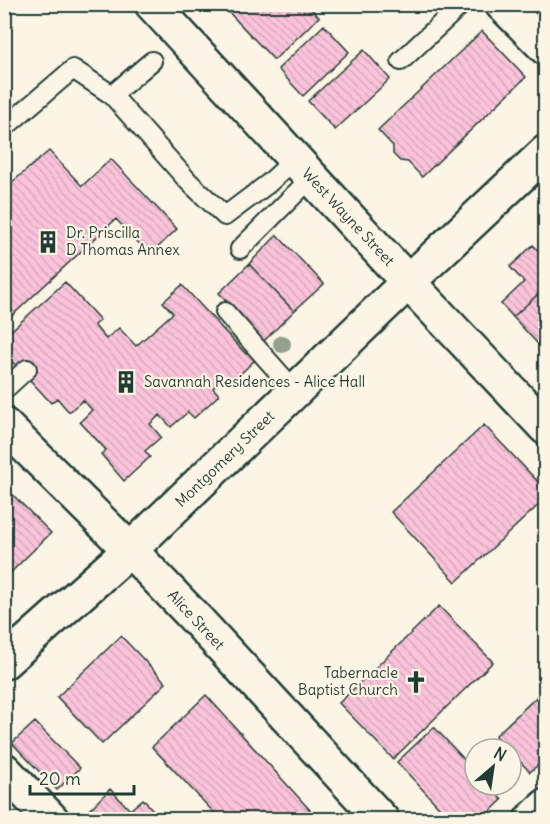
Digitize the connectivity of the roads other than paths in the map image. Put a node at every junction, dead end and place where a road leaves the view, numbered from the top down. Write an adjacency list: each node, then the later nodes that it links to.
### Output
1 (152, 4): 10 (street, West Wayne Street)
2 (462, 4): 6 (lane)
3 (502, 4): 4 (street)
4 (546, 48)
5 (152, 61): 7 (lane)
6 (401, 61)
7 (112, 95): 8 (lane); 10 (lane)
8 (4, 128)
9 (546, 152): 12 (street, Montgomery Street)
10 (303, 168): 11 (lane); 12 (street, West Wayne Street)
11 (240, 249)
12 (408, 282): 16 (street, Montgomery Street); 18 (street, West Wayne Street)
13 (225, 312): 16 (lane)
14 (27, 369): 15 (lane)
15 (4, 390)
16 (295, 391): 19 (street, Montgomery Street)
17 (4, 425): 19 (street, Alice Street)
18 (546, 428)
19 (130, 550): 20 (street, Montgomery Street); 24 (street, Alice Street)
20 (4, 662)
21 (4, 770): 23 (street)
22 (546, 806): 25 (street)
23 (52, 819)
24 (382, 819)
25 (531, 819)

